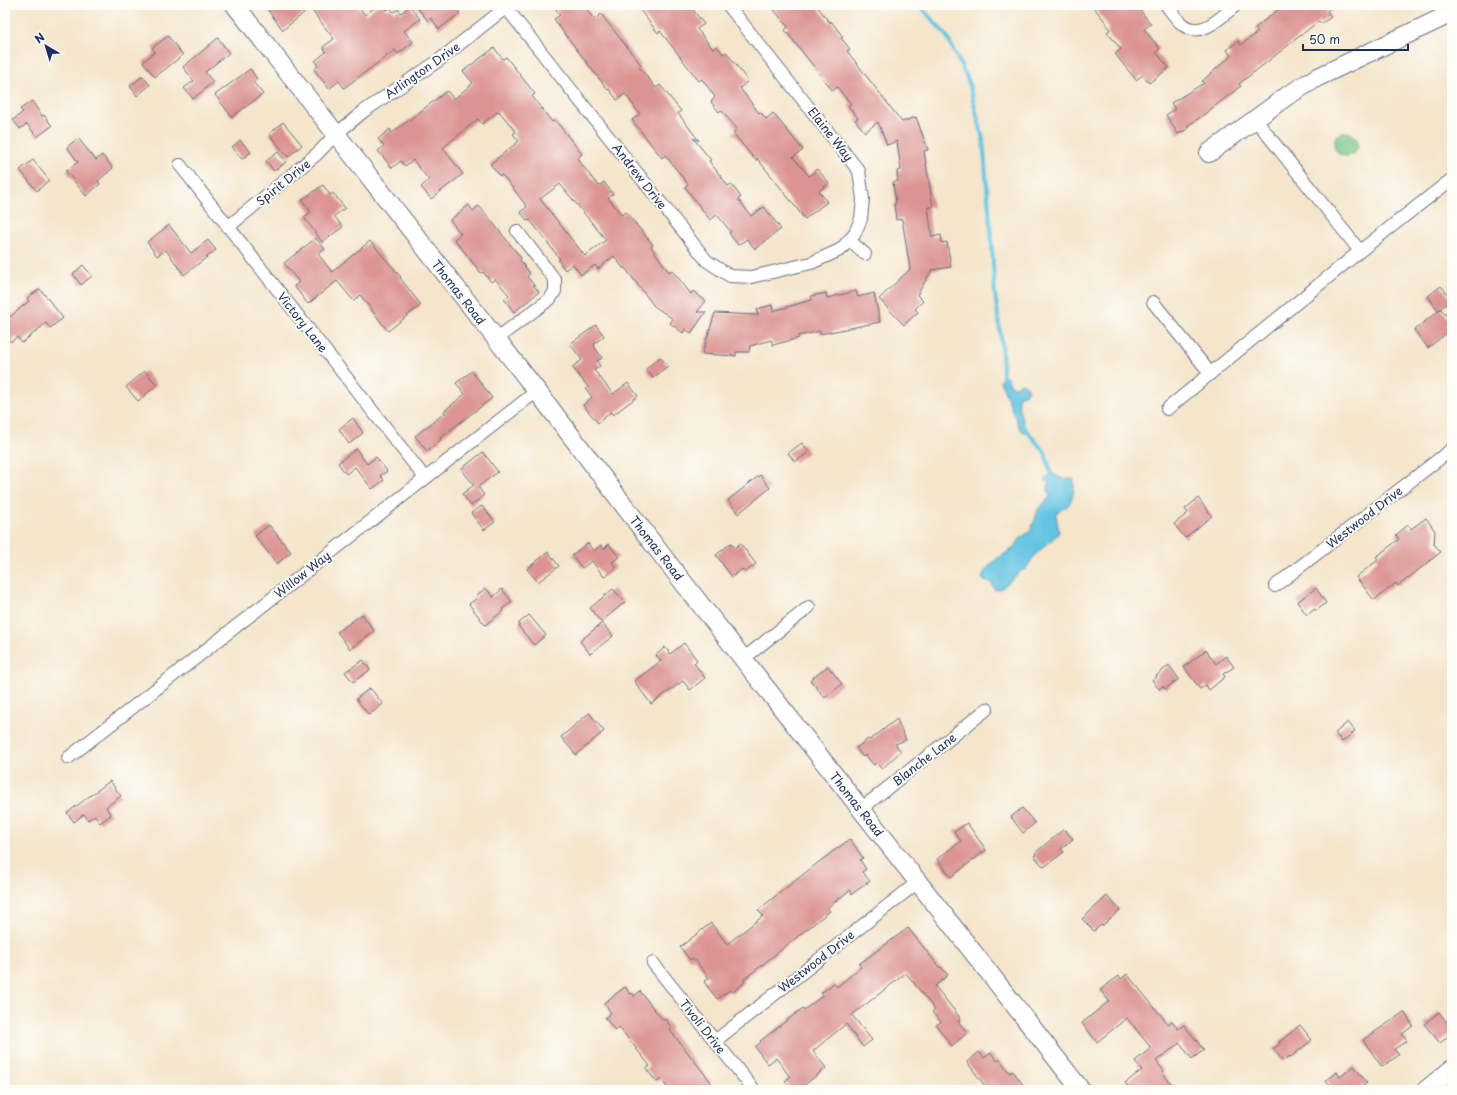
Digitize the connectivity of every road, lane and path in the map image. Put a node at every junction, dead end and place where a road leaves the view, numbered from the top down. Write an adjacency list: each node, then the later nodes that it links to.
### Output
1 (235, 5): 8 (street, Thomas Road)
2 (728, 5): 14 (street, Elaine Way)
3 (1166, 5): 4 (street)
4 (1236, 5)
5 (506, 6): 8 (street, Arlington Drive); 17 (street, Andrew Drive)
6 (1452, 13): 7 (street)
7 (1255, 119): 9 (street); 15 (street)
8 (335, 134): 12 (street, Spirit Drive); 19 (street, Thomas Road)
9 (1209, 153)
10 (180, 165): 12 (street, Victory Lane)
11 (1452, 179): 15 (street)
12 (228, 227): 24 (street, Victory Lane)
13 (517, 230): 19 (street)
14 (849, 240): 16 (street); 17 (street, Elaine Way)
15 (1360, 251): 20 (street)
16 (865, 254)
17 (811, 264)
18 (1153, 302): 20 (street)
19 (496, 339): 21 (street, Thomas Road)
20 (1210, 373): 22 (street)
21 (537, 391): 24 (street, Willow Way); 27 (street, Thomas Road)
22 (1166, 409)
23 (1452, 448): 25 (street, Westwood Drive)
24 (425, 478): 29 (street, Willow Way)
25 (1276, 586)
26 (809, 607): 27 (street)
27 (743, 659): 30 (street, Thomas Road)
28 (987, 709): 30 (street, Blanche Lane)
29 (68, 758)
30 (861, 809): 31 (street, Thomas Road)
31 (918, 882): 33 (street, Westwood Drive); 36 (street, Thomas Road)
32 (653, 963): 33 (street, Tivoli Drive)
33 (715, 1041): 35 (street, Tivoli Drive)
34 (1452, 1069): 37 (street)
35 (754, 1090)
36 (1081, 1090)
37 (1426, 1090)

